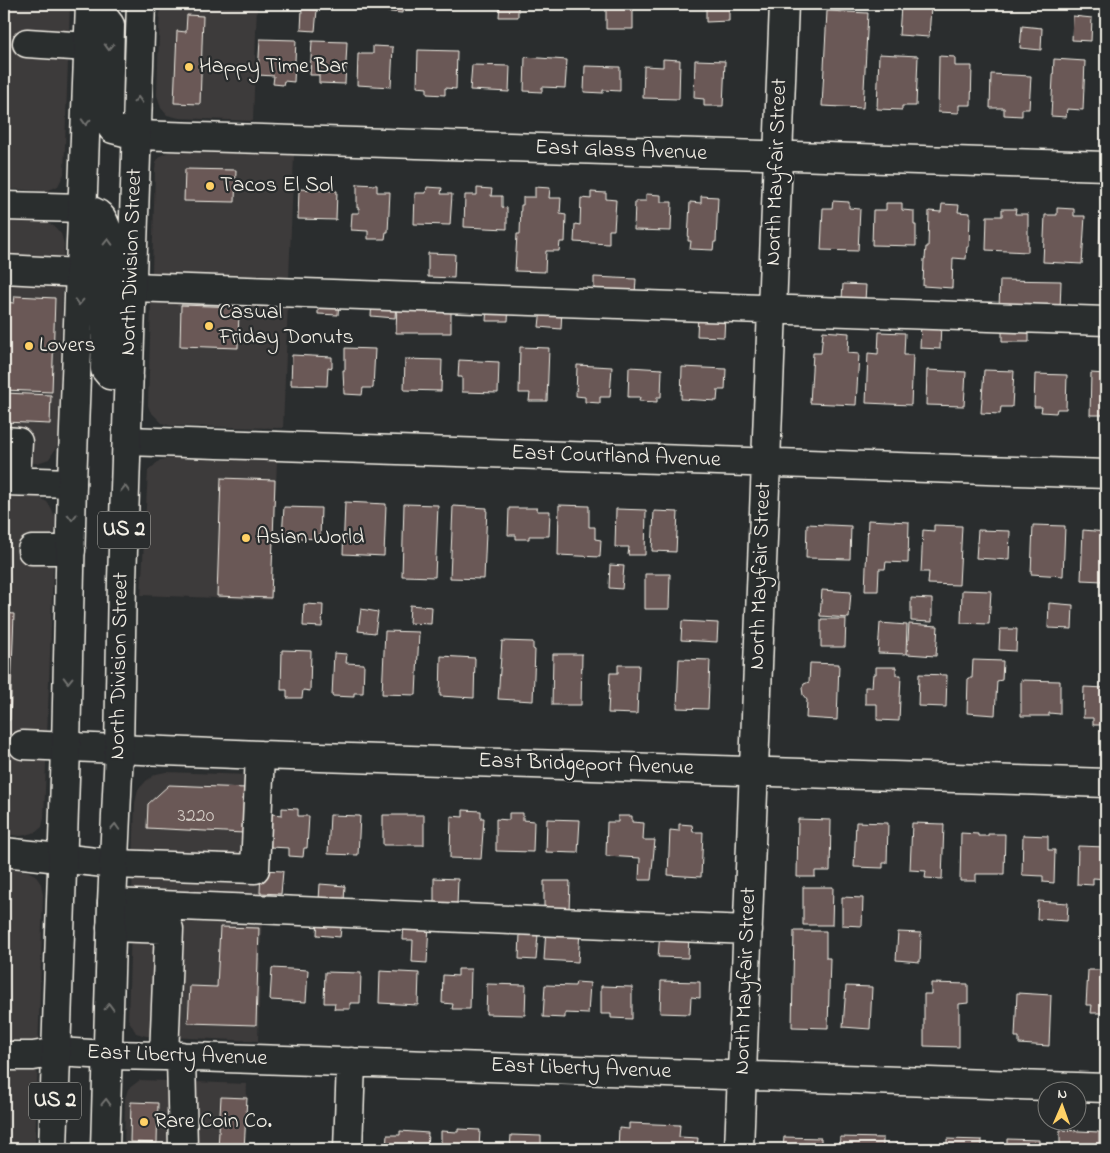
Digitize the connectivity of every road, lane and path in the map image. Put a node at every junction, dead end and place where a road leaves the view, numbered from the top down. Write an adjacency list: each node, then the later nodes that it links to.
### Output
1 (90, 4): 6 (street, US 2)
2 (94, 4): 7 (street, East Glass Avenue, one-way to 7)
3 (142, 4): 7 (street, North Division Street / US 2, one-way to 3)
4 (784, 4): 8 (street, North Mayfair Street)
5 (27, 43): 6 (street)
6 (88, 47): 11 (street, US 2, one-way to 11)
7 (136, 134): 8 (street, East Glass Avenue); 14 (street, North Division Street / US 2)
8 (778, 156): 9 (street, East Glass Avenue); 15 (street, North Mayfair Street)
9 (1106, 166)
10 (4, 206): 11 (street)
11 (83, 208): 13 (street, US 2); 17 (street, one-way to 11)
12 (4, 269): 13 (street)
13 (80, 273): 23 (street, US 2, one-way to 23)
14 (132, 287): 15 (street); 17 (street, North Division Street / US 2)
15 (772, 309): 16 (street); 20 (street, North Mayfair Street)
16 (1106, 321)
17 (129, 377): 19 (street, North Division Street / US 2)
18 (4, 441): 22 (street)
19 (126, 441): 20 (street, East Courtland Avenue); 28 (street, North Division Street / US 2, one-way to 19)
20 (765, 463): 21 (street, East Courtland Avenue); 30 (street, North Mayfair Street)
21 (1106, 474)
22 (10, 481): 23 (street)
23 (72, 483): 25 (street, US 2, one-way to 25)
24 (32, 550): 25 (street)
25 (71, 550): 27 (street, US 2, one-way to 27)
26 (23, 745): 27 (street, East Bridgeport Avenue)
27 (66, 748): 28 (street, East Bridgeport Avenue); 33 (street, US 2)
28 (119, 750): 29 (street, East Bridgeport Avenue); 34 (street, North Division Street / US 2, one-way to 28)
29 (260, 755): 30 (street, East Bridgeport Avenue); 34 (street)
30 (755, 771): 31 (street, East Bridgeport Avenue); 36 (street, North Mayfair Street)
31 (1106, 783)
32 (4, 852): 33 (street)
33 (63, 859): 34 (street); 37 (street, US 2)
34 (114, 864): 35 (street, North Division Street / US 2)
35 (112, 915): 36 (street); 38 (street, North Division Street / US 2, one-way to 35); 40 (street)
36 (748, 930): 42 (street, North Mayfair Street)
37 (57, 1052): 38 (street, East Liberty Avenue); 39 (street, East Liberty Avenue); 44 (street, US 2)
38 (108, 1055): 40 (street, East Liberty Avenue); 45 (street, North Division Street / US 2, one-way to 38)
39 (4, 1056)
40 (172, 1056): 41 (street, East Liberty Avenue); 46 (street)
41 (351, 1062): 42 (street, East Liberty Avenue); 47 (street)
42 (742, 1075): 43 (street, East Liberty Avenue); 48 (street, North Mayfair Street)
43 (1106, 1088)
44 (54, 1149)
45 (105, 1149)
46 (183, 1149)
47 (348, 1149)
48 (739, 1149)

